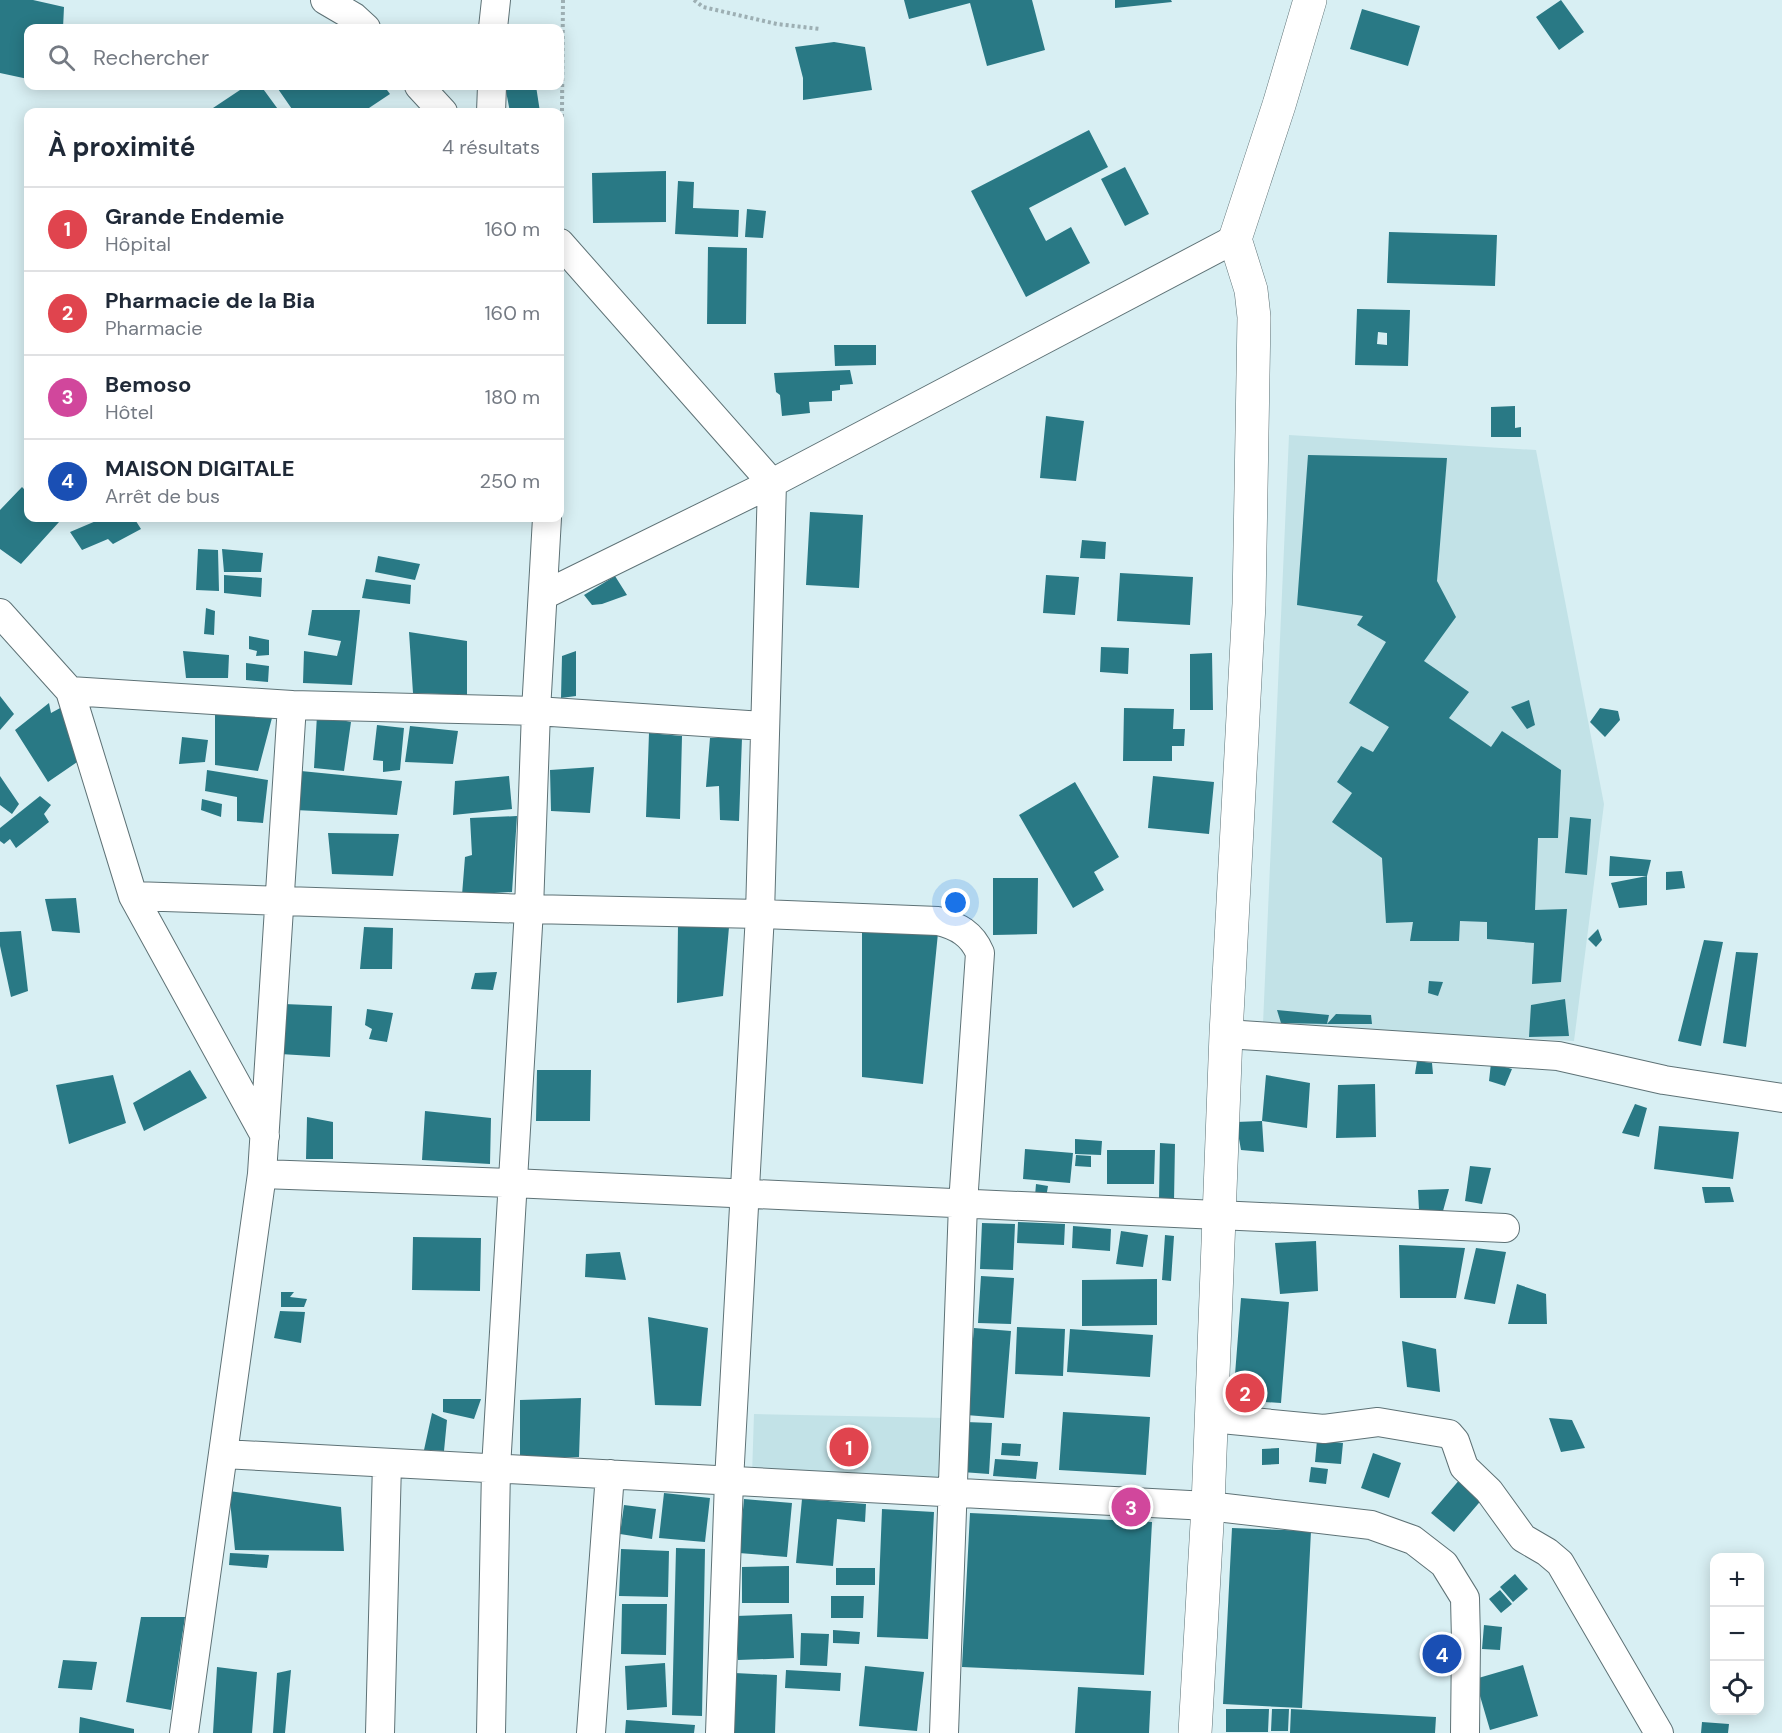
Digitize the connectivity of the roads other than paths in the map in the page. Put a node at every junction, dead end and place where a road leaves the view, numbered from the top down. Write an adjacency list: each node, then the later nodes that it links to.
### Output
1 (325, 0): 3 (street)
2 (1310, 0): 8 (main road)
3 (358, 15)
4 (423, 90): 6 (street)
5 (492, 90): 7 (street)
6 (439, 108)
7 (491, 108)
8 (1235, 238): 10 (street); 22 (main road)
9 (564, 253): 10 (street)
10 (772, 483): 12 (street); 17 (street)
11 (547, 522): 12 (street)
12 (544, 595): 16 (street)
13 (0, 613): 14 (street)
14 (70, 691): 15 (street); 18 (street)
15 (292, 705): 16 (street); 19 (street)
16 (536, 711): 17 (street); 20 (street)
17 (765, 726): 21 (street)
18 (133, 896): 19 (street); 24 (street)
19 (279, 900): 20 (street); 24 (street)
20 (529, 909): 21 (street); 26 (street)
21 (760, 914): 27 (street); 28 (street)
22 (1226, 1034): 23 (street); 29 (main road)
23 (1782, 1098)
24 (265, 1136): 25 (street)
25 (262, 1174): 26 (street); 32 (street)
26 (512, 1183): 27 (street); 34 (street)
27 (743, 1195): 28 (street); 36 (street)
28 (963, 1204): 29 (street); 37 (street)
29 (1219, 1216): 30 (street); 31 (main road)
30 (1505, 1228)
31 (1211, 1418): 38 (main road); 47 (street)
32 (223, 1454): 33 (street); 39 (street)
33 (387, 1463): 34 (street); 40 (street)
34 (496, 1468): 35 (street); 41 (street)
35 (610, 1474): 36 (street); 42 (street)
36 (729, 1481): 37 (street); 43 (street)
37 (952, 1492): 38 (street); 44 (street)
38 (1208, 1506): 45 (main road); 46 (street)
39 (184, 1733)
40 (380, 1733)
41 (491, 1733)
42 (591, 1733)
43 (720, 1733)
44 (944, 1733)
45 (1195, 1733)
46 (1465, 1733)
47 (1659, 1733)

